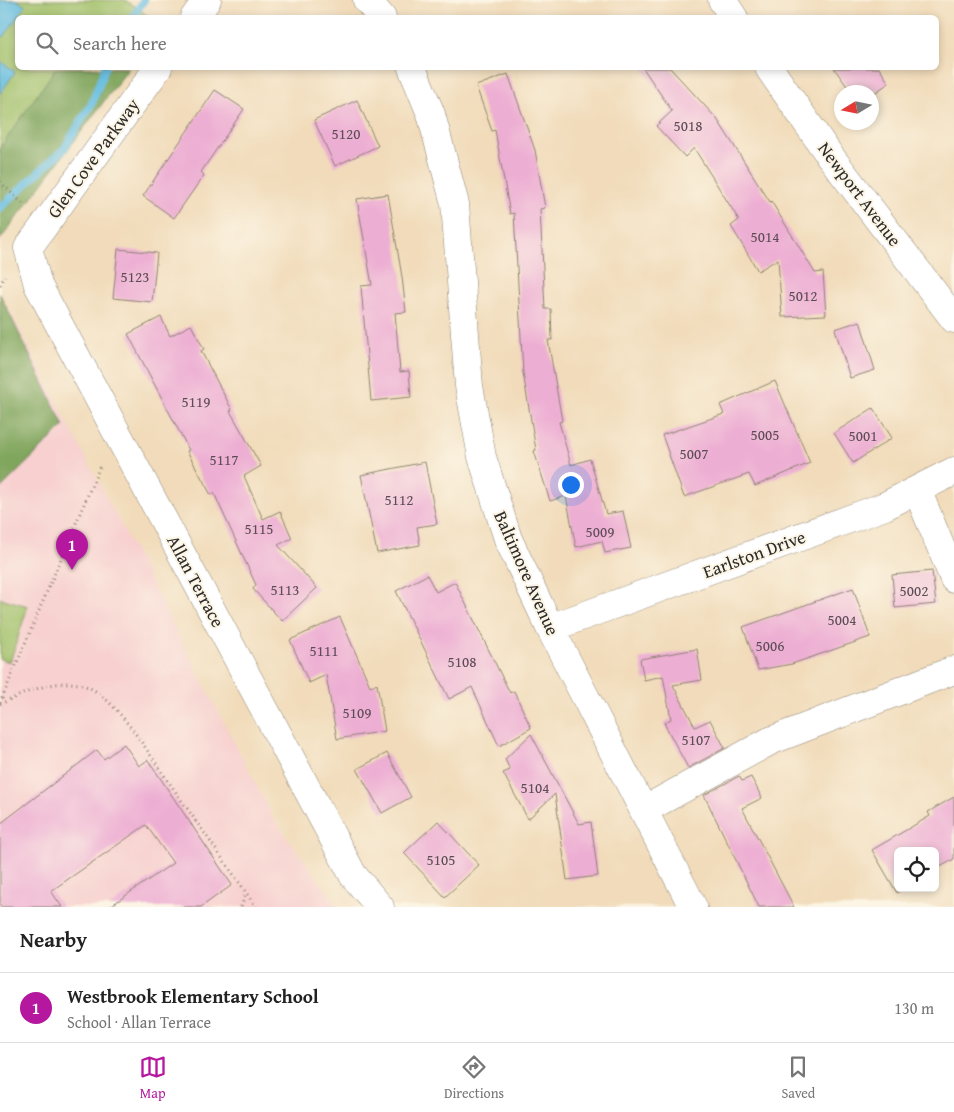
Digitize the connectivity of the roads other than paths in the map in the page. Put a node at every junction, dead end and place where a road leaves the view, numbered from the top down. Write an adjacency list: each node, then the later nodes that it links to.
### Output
1 (207, 0): 3 (street)
2 (367, 0): 4 (street)
3 (196, 15)
4 (380, 15)
5 (157, 70): 8 (street, Glen Cove Parkway)
6 (413, 70): 13 (street, Baltimore Avenue)
7 (770, 70): 9 (street, Newport Avenue)
8 (28, 248): 16 (street, Allan Terrace)
9 (954, 319)
10 (954, 472): 11 (street, Earlston Drive)
11 (918, 492): 12 (street); 13 (street, Earlston Drive)
12 (954, 579)
13 (550, 628): 15 (street, Baltimore Avenue)
14 (954, 670): 15 (street)
15 (644, 810): 17 (street, Baltimore Avenue)
16 (380, 907)
17 (693, 907)

